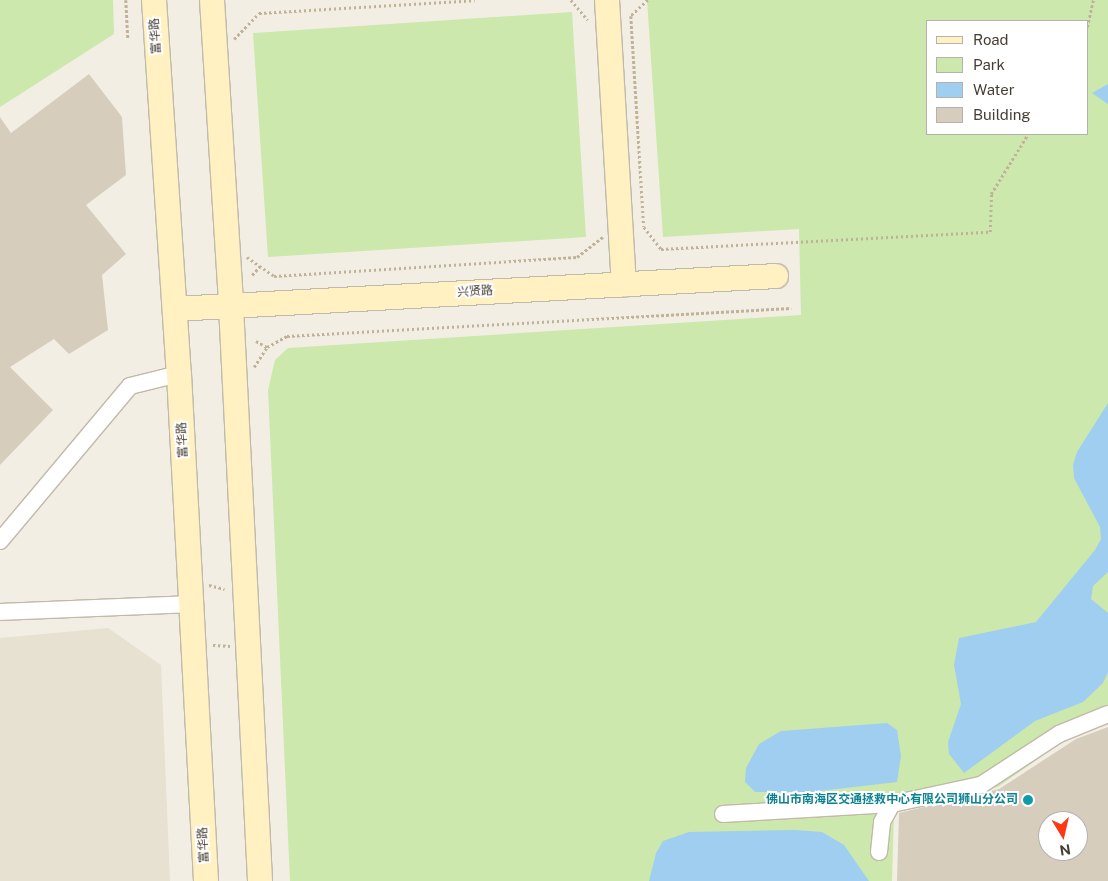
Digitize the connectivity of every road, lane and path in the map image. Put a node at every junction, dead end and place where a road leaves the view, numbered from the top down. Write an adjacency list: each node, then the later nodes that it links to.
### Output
1 (126, 0): 11 (path)
2 (154, 0): 22 (street, 富华路)
3 (212, 0): 20 (street)
4 (475, 0): 12 (path)
5 (571, 0): 10 (path)
6 (607, 0): 19 (street)
7 (648, 0): 13 (path)
8 (1093, 0): 9 (path)
9 (1088, 22)
10 (589, 30)
11 (128, 39)
12 (234, 40)
13 (1027, 135)
14 (602, 227): 16 (path)
15 (246, 247): 16 (path)
16 (260, 266): 17 (path)
17 (252, 274)
18 (776, 276): 19 (street, 兴贤路)
19 (624, 284): 20 (street, 兴贤路)
20 (231, 306): 22 (street, 兴贤路); 39 (street)
21 (791, 308): 24 (path)
22 (175, 309): 26 (street, 富华路)
23 (256, 341): 24 (path)
24 (267, 347): 25 (path)
25 (250, 373)
26 (179, 374): 27 (street); 30 (street, 富华路)
27 (0, 541)
28 (207, 585): 29 (path)
29 (229, 589)
30 (191, 604): 31 (street); 38 (street, 富华路)
31 (0, 612)
32 (212, 644): 33 (path)
33 (231, 647)
34 (1108, 714): 35 (street)
35 (892, 804): 36 (street); 37 (street)
36 (723, 814)
37 (879, 852)
38 (206, 881)
39 (260, 881)

